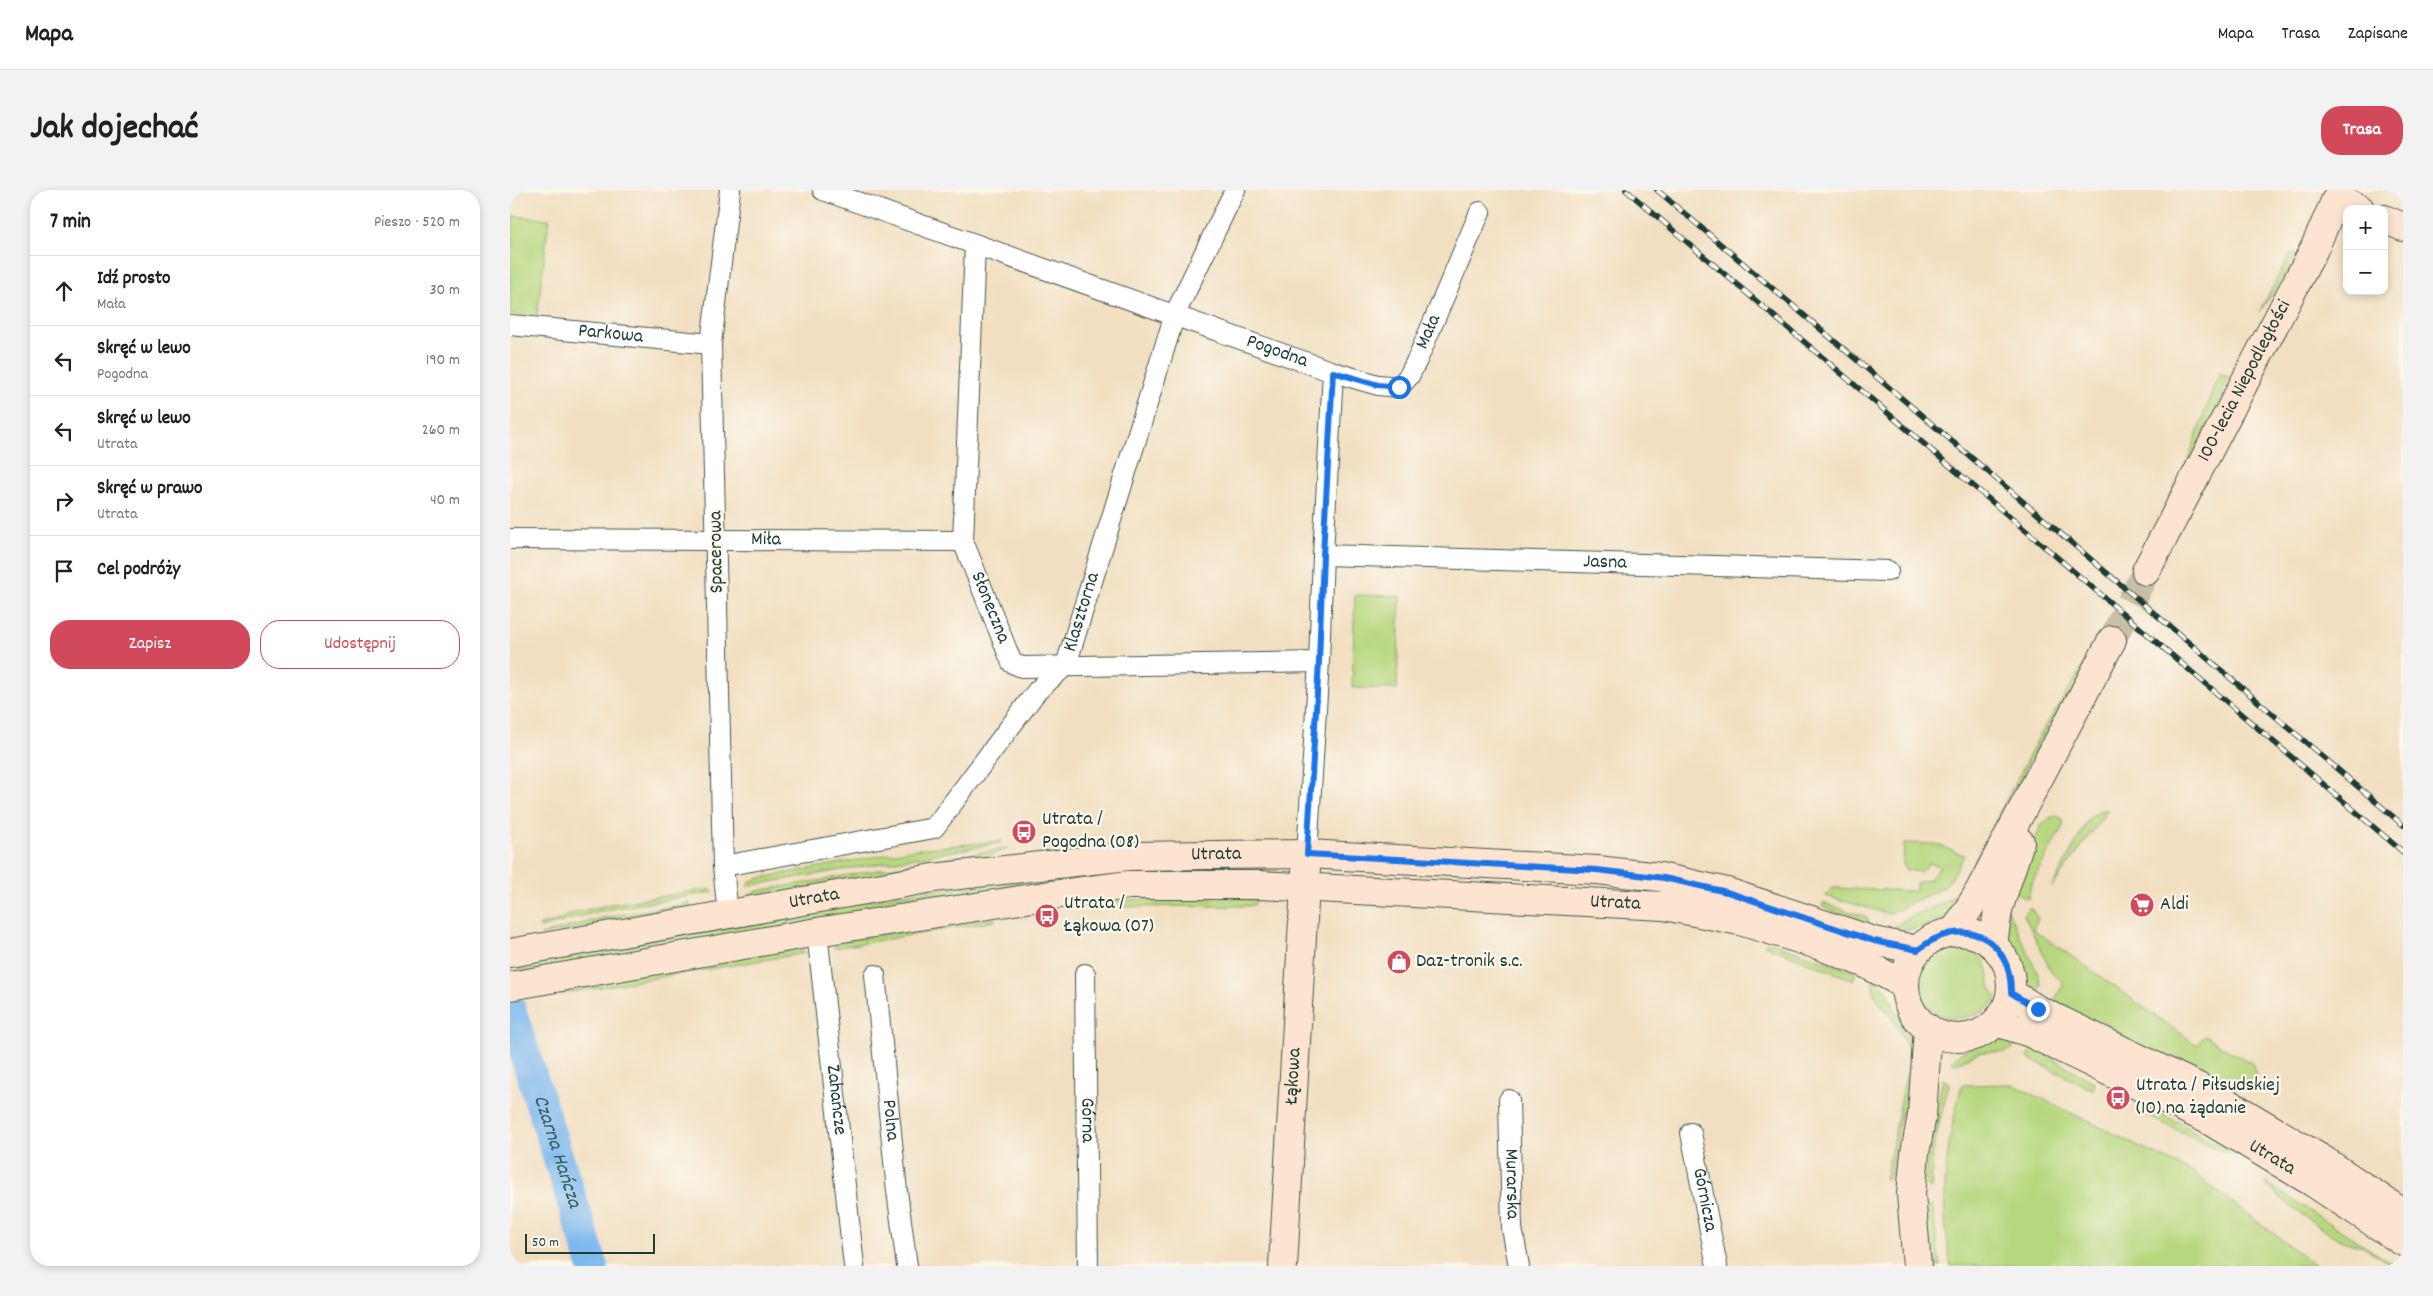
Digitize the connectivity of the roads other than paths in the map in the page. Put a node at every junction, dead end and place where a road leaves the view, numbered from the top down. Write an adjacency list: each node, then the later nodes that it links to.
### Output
1 (730, 190): 11 (street, Spacerowa)
2 (824, 190): 8 (street, Pogodna)
3 (1236, 190): 9 (street, Klasztorna)
4 (2346, 199): 18 (main road, 100-lecia Niepodległości)
5 (1480, 212): 12 (street, Mała)
6 (2388, 221): 7 (main road)
7 (2403, 227)
8 (975, 245): 9 (street, Pogodna); 15 (street, Słoneczna)
9 (1175, 314): 12 (street, Pogodna); 21 (street, Klasztorna)
10 (510, 325): 11 (street, Parkowa)
11 (711, 344): 14 (street, Spacerowa)
12 (1333, 372): 16 (street, Pogodna)
13 (510, 539): 14 (street, Miła)
14 (717, 539): 15 (street, Miła); 24 (street, Spacerowa)
15 (963, 541): 21 (street, Słoneczna)
16 (1323, 555): 17 (street, Jasna); 20 (street, Pogodna)
17 (1888, 571)
18 (2146, 571)
19 (2112, 640): 22 (main road)
20 (1319, 662): 21 (street, Słoneczna); 23 (street, Pogodna)
21 (1066, 665): 24 (street, Klasztorna)
22 (2059, 742): 28 (main road); 29 (main road)
23 (1307, 854): 25 (main road, Łąkowa); 26 (main road, Utrata); 30 (main road, Utrata)
24 (723, 866): 26 (street, Spacerowa)
25 (1305, 886): 27 (main road, Utrata); 35 (main road, Utrata); 48 (main road, Łąkowa)
26 (728, 914): 31 (main road, Utrata)
27 (816, 932): 34 (main road, Utrata); 45 (street, Zahańcze)
28 (1954, 932): 29 (main road); 30 (main road)
29 (1993, 945): 36 (main road)
30 (1918, 950): 35 (main road)
31 (511, 953)
32 (1085, 974): 47 (street, Górna)
33 (875, 975): 46 (street, Polna)
34 (515, 985)
35 (1905, 985): 38 (main road)
36 (2011, 993): 37 (main road); 43 (main road, Utrata)
37 (1996, 1022): 39 (main road); 44 (main road, Utrata)
38 (1928, 1028): 39 (main road); 41 (main road)
39 (1957, 1038): 41 (main road)
40 (1509, 1100): 49 (street, Murarska)
41 (1922, 1114): 51 (main road)
42 (1690, 1133): 50 (street, Górnicza)
43 (2403, 1213)
44 (2403, 1242)
45 (854, 1266)
46 (907, 1266)
47 (1088, 1266)
48 (1283, 1266)
49 (1519, 1266)
50 (1717, 1266)
51 (1917, 1266)

